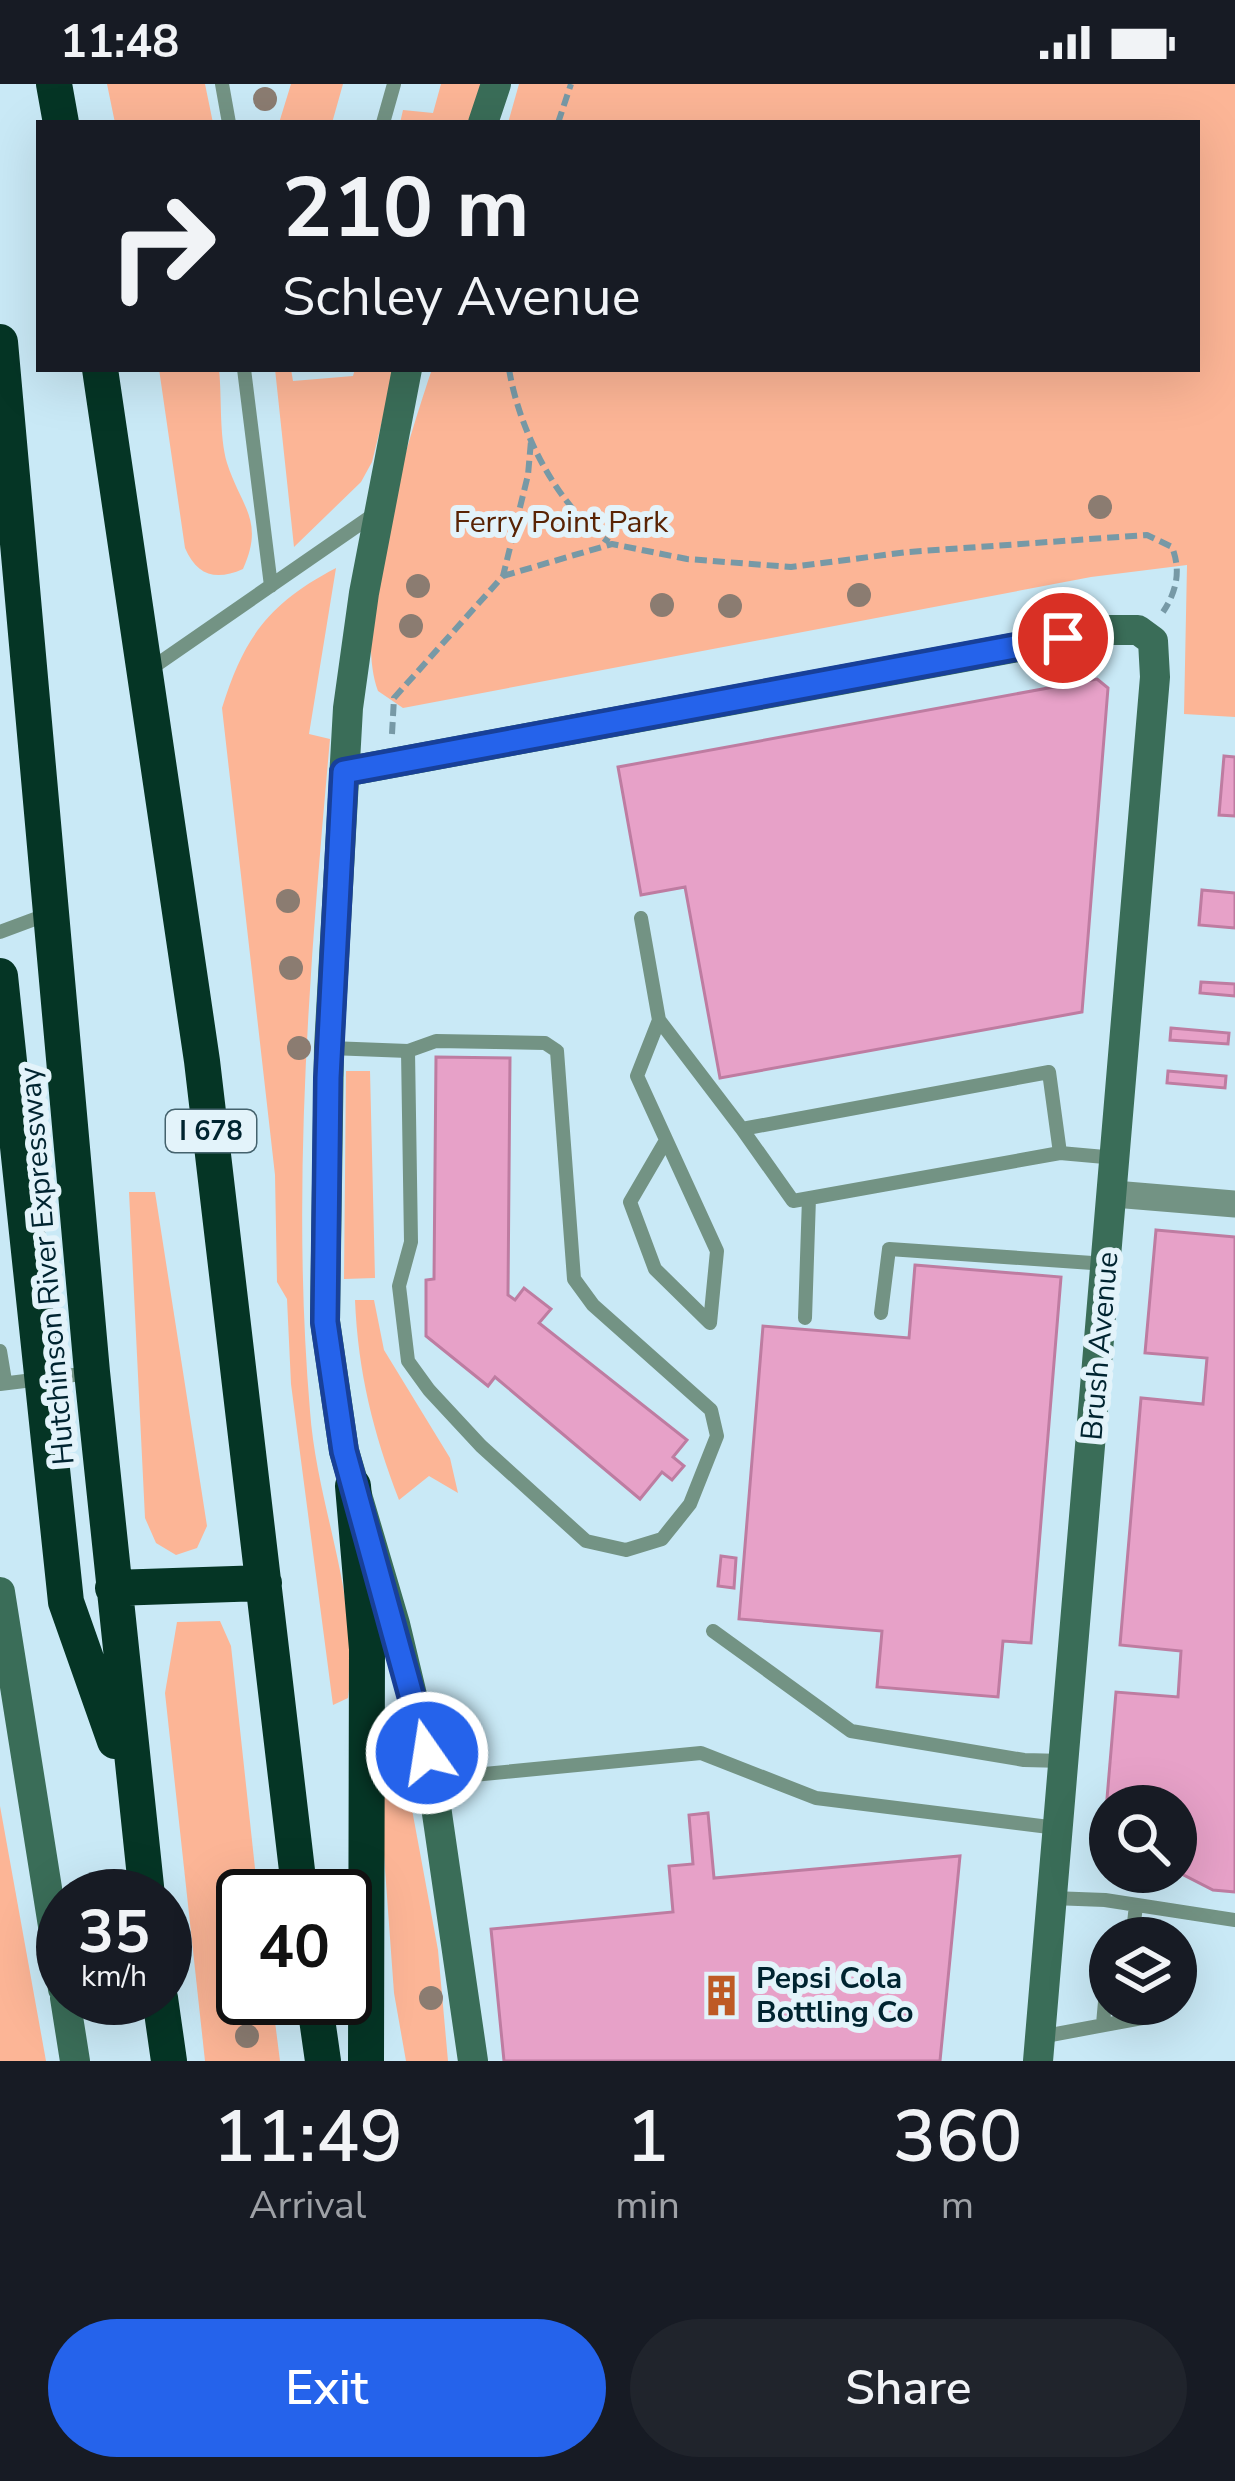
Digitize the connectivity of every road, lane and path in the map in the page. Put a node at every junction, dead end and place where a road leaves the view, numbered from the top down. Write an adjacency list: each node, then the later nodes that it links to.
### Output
1 (54, 84): 6 (highway)
2 (222, 84): 7 (lane)
3 (394, 84): 8 (lane)
4 (496, 84): 9 (street)
5 (571, 84): 10 (path)
6 (60, 120)
7 (228, 120)
8 (384, 120)
9 (484, 120)
10 (559, 120)
11 (0, 342): 25 (highway, Hutchinson River Expressway)
12 (100, 372): 22 (highway, I 678)
13 (244, 372): 20 (lane)
14 (406, 372): 17 (street)
15 (510, 372): 16 (path)
16 (531, 441): 18 (path); 19 (path)
17 (380, 511): 20 (lane); 24 (street)
18 (612, 544): 19 (path); 21 (path)
19 (503, 576): 23 (path)
20 (271, 586): 22 (lane)
21 (1147, 634): 24 (street); 35 (street, Brush Avenue)
22 (145, 673): 46 (highway, I 678)
23 (393, 712)
24 (344, 772): 30 (street)
25 (52, 912): 27 (lane); 43 (highway, Hutchinson River Expressway)
26 (641, 918): 29 (lane)
27 (0, 932)
28 (0, 976): 44 (highway)
29 (658, 1020): 32 (lane); 33 (lane)
30 (329, 1048): 31 (lane); 45 (street)
31 (408, 1052): 31 (lane)
32 (742, 1129): 34 (lane); 37 (lane)
33 (665, 1142): 33 (lane)
34 (1060, 1153): 35 (lane); 37 (lane)
35 (1116, 1158): 36 (street, Brush Avenue)
36 (1114, 1194): 38 (street); 39 (street, Brush Avenue)
37 (809, 1198): 41 (lane)
38 (1235, 1204)
39 (1107, 1264): 40 (lane); 50 (street, Brush Avenue)
40 (881, 1313)
41 (805, 1318)
42 (0, 1351): 44 (lane)
43 (92, 1372): 44 (lane); 47 (highway, Hutchinson River Expressway)
44 (16, 1382): 52 (highway)
45 (353, 1486): 51 (street); 69 (highway)
46 (265, 1583): 47 (highway); 56 (highway, I 678)
47 (112, 1588): 52 (highway, Hutchinson River Expressway)
48 (0, 1592): 54 (street)
49 (712, 1631): 50 (lane)
50 (1064, 1761): 53 (street, Brush Avenue)
51 (432, 1779): 53 (lane); 70 (street)
52 (136, 1801): 55 (highway, Hutchinson River Expressway)
53 (1058, 1828): 57 (street, Brush Avenue)
54 (44, 1869)
55 (144, 1869)
56 (297, 1869)
57 (1052, 1898): 58 (lane); 65 (street, Brush Avenue)
58 (1136, 1905): 59 (lane); 60 (lane)
59 (1135, 1917)
60 (1235, 1920)
61 (69, 2025): 66 (street)
62 (164, 2025): 67 (highway)
63 (318, 2025): 68 (highway)
64 (1100, 2025): 65 (lane)
65 (1039, 2049)
66 (75, 2061)
67 (169, 2061)
68 (323, 2061)
69 (366, 2061)
70 (473, 2061)

